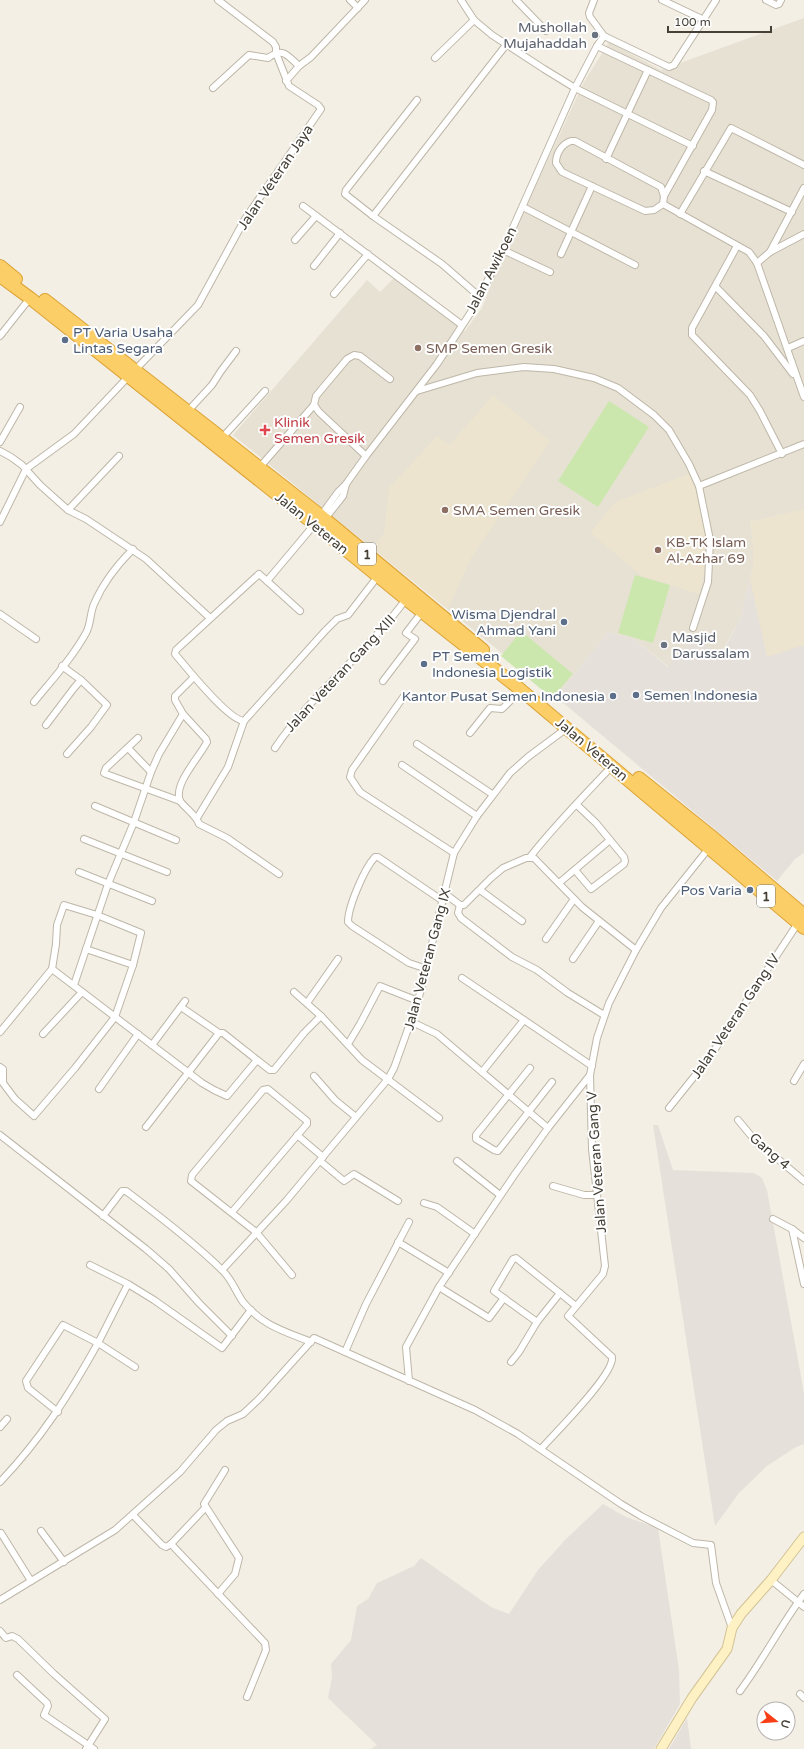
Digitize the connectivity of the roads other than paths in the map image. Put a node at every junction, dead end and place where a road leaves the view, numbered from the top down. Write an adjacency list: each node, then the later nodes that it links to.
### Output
1 (218, 0): 18 (street, Jalan Veteran Jaya)
2 (350, 0): 11 (street)
3 (365, 0): 11 (street)
4 (461, 0): 13 (street)
5 (516, 0): 14 (street)
6 (594, 0): 15 (street)
7 (662, 0): 12 (street)
8 (716, 0): 12 (street)
9 (766, 0): 10 (street)
10 (781, 0)
11 (358, 8): 20 (street)
12 (702, 19): 15 (street)
13 (474, 20): 16 (street); 19 (street)
14 (546, 31)
15 (604, 36): 17 (street, Jalan Awikoen)
16 (506, 45): 24 (street); 42 (street)
17 (597, 46): 21 (street); 24 (street, Jalan Awikoen)
18 (276, 53): 20 (street); 22 (street, Jalan Veteran Jaya); 23 (street)
19 (434, 58)
20 (299, 66): 22 (street)
21 (648, 70): 26 (street); 27 (street)
22 (286, 81): 67 (street, Jalan Veteran Jaya)
23 (213, 88)
24 (575, 88): 26 (street); 28 (street, Jalan Awikoen)
25 (417, 100): 42 (street)
26 (627, 115): 27 (street); 30 (street)
27 (693, 146): 35 (street)
28 (549, 150): 29 (street); 38 (street, Jalan Awikoen)
29 (558, 154): 30 (street); 33 (street)
30 (606, 159): 35 (street)
31 (804, 165): 32 (street)
32 (704, 171): 39 (street); 40 (street)
33 (592, 186): 36 (street); 43 (street)
34 (804, 188): 39 (street)
35 (664, 196): 36 (street)
36 (663, 204): 40 (street)
37 (303, 206): 41 (street)
38 (523, 207): 43 (street); 48 (street, Jalan Awikoen)
39 (792, 212): 49 (street)
40 (680, 214): 47 (street)
41 (316, 216): 44 (street); 46 (street)
42 (373, 216): 60 (street)
43 (571, 232): 51 (street); 53 (street)
44 (340, 233): 50 (street); 55 (street)
45 (803, 236): 49 (street)
46 (295, 240)
47 (737, 246): 52 (street); 58 (street)
48 (503, 250): 56 (street); 60 (street, Jalan Awikoen)
49 (770, 252): 52 (street)
50 (368, 254): 59 (street); 62 (street)
51 (561, 254)
52 (757, 263): 65 (street)
53 (635, 265)
54 (0, 266): 67 (highway, Jalan Veteran / 1)
55 (314, 266)
56 (550, 272)
57 (0, 276): 61 (highway, Jalan Veteran / 1)
58 (716, 286): 69 (street); 80 (street)
59 (334, 294)
60 (480, 297): 62 (street, Jalan Awikoen)
61 (30, 298): 63 (street); 67 (highway, Jalan Veteran / 1)
62 (462, 325): 71 (street, Jalan Awikoen)
63 (0, 336)
64 (804, 341): 65 (street)
65 (788, 348): 69 (street)
66 (236, 352): 75 (street)
67 (132, 373): 75 (highway, Jalan Veteran / 1); 84 (street, Jalan Veteran Jaya); 88 (highway, Jalan Veteran / 1)
68 (390, 379): 73 (street)
69 (797, 379): 72 (street)
70 (265, 391): 76 (street)
71 (417, 391): 82 (street, Jalan Awikoen); 85 (street)
72 (804, 397)
73 (314, 404): 82 (street); 83 (street)
74 (20, 407): 77 (street)
75 (188, 412): 76 (highway, Jalan Veteran / 1)
76 (221, 439): 83 (highway, Jalan Veteran / 1)
77 (0, 442)
78 (804, 444): 80 (street)
79 (0, 451): 84 (street)
80 (782, 454): 85 (street)
81 (120, 456): 86 (street)
82 (366, 456): 88 (street, Jalan Awikoen)
83 (260, 468): 88 (highway, Jalan Veteran / 1)
84 (26, 469): 86 (street); 87 (street)
85 (699, 486): 97 (street)
86 (68, 510): 89 (street)
87 (0, 522)
88 (320, 522): 90 (highway, Jalan Veteran / 1); 91 (street, Jalan Awikoen); 134 (highway, Jalan Veteran / 1)
89 (133, 549): 96 (street); 99 (street)
90 (378, 576): 92 (highway, Jalan Veteran / 1); 107 (street)
91 (267, 581): 93 (street); 96 (street)
92 (406, 599): 94 (highway, Jalan Veteran / 1); 114 (street, Jalan Veteran Gang XIII)
93 (300, 611)
94 (422, 612): 102 (street); 103 (highway, Jalan Veteran / 1)
95 (0, 614): 98 (street)
96 (210, 618): 100 (street)
97 (693, 628)
98 (36, 639)
99 (62, 666): 101 (street); 105 (street)
100 (194, 677): 106 (street); 107 (street)
101 (82, 680): 108 (street); 115 (street)
102 (383, 681)
103 (521, 690): 109 (highway, Jalan Veteran / 1); 110 (street)
104 (404, 696): 132 (street)
105 (34, 702)
106 (183, 714): 118 (street); 121 (street)
107 (244, 721): 125 (street)
108 (46, 725)
109 (567, 728): 117 (highway, Jalan Veteran / 1); 120 (street, Jalan Veteran Gang IX)
110 (470, 733)
111 (138, 738): 113 (street)
112 (417, 744): 120 (street)
113 (128, 748): 118 (street); 119 (street)
114 (275, 748)
115 (67, 754)
116 (402, 765): 124 (street)
117 (612, 766): 122 (street); 130 (highway, Jalan Veteran / 1)
118 (151, 772): 119 (street)
119 (145, 788): 121 (street); 126 (street)
120 (492, 794): 124 (street, Jalan Veteran Gang IX)
121 (180, 801): 125 (street)
122 (577, 805): 129 (street); 133 (street)
123 (95, 806): 126 (street)
124 (477, 816): 132 (street, Jalan Veteran Gang IX)
125 (197, 818): 138 (street)
126 (134, 822): 128 (street); 131 (street)
127 (84, 839): 131 (street)
128 (176, 840)
129 (610, 840): 135 (street); 135 (street)
130 (709, 848): 134 (highway, Jalan Veteran / 1); 153 (street, Jalan Veteran Gang V)
131 (121, 853): 137 (street); 140 (street)
132 (454, 853): 142 (street, Jalan Veteran Gang IX)
133 (530, 857): 139 (street); 141 (street)
134 (727, 857): 150 (highway, Jalan Veteran / 1)
135 (575, 870): 139 (street)
136 (79, 872): 140 (street)
137 (168, 872)
138 (279, 874)
139 (559, 883): 143 (street)
140 (108, 884): 144 (street); 147 (street)
141 (480, 890): 146 (street); 148 (street)
142 (444, 892): 145 (street, Jalan Veteran Gang IX); 146 (street)
143 (574, 899): 149 (street); 151 (street)
144 (152, 901)
145 (443, 901): 158 (street, Jalan Veteran Gang IX); 158 (street)
146 (460, 905): 167 (street)
147 (97, 915): 152 (street); 156 (street); 157 (street)
148 (522, 921)
149 (598, 921): 153 (street); 154 (street)
150 (802, 922): 192 (street, Jalan Veteran Gang IV)
151 (546, 939)
152 (86, 949): 156 (street); 160 (street)
153 (636, 950): 167 (street, Jalan Veteran Gang V)
154 (573, 958)
155 (338, 959): 165 (street)
156 (133, 965): 169 (street)
157 (52, 969): 160 (street); 172 (street)
158 (427, 970): 164 (street, Jalan Veteran Gang IX)
159 (462, 978): 170 (street)
160 (74, 985): 161 (street)
161 (82, 992): 169 (street); 174 (street)
162 (294, 992): 165 (street)
163 (185, 1001): 166 (street)
164 (418, 1001): 171 (street, Jalan Veteran Gang IX); 176 (street)
165 (307, 1003): 168 (street)
166 (181, 1007): 173 (street); 177 (street)
167 (604, 1015): 180 (street, Jalan Veteran Gang V)
168 (321, 1016): 176 (street); 178 (street)
169 (115, 1017): 175 (street); 181 (street)
170 (524, 1020): 180 (street); 184 (street)
171 (412, 1022): 184 (street); 187 (street, Jalan Veteran Gang IX)
172 (0, 1032)
173 (219, 1033): 178 (street); 183 (street)
174 (43, 1034)
175 (138, 1034): 177 (street); 190 (street)
176 (348, 1044): 187 (street)
177 (152, 1045): 183 (street)
178 (257, 1060): 183 (street)
179 (804, 1064): 188 (street)
180 (592, 1066): 185 (street, Jalan Veteran Gang V)
181 (0, 1067)
182 (530, 1068): 191 (street)
183 (188, 1072): 197 (street)
184 (482, 1072): 191 (street)
185 (590, 1075): 198 (street); 206 (street, Jalan Veteran Gang V)
186 (314, 1076): 194 (street)
187 (388, 1079): 194 (street, Jalan Veteran Gang IX); 195 (street)
188 (794, 1081)
189 (552, 1082): 193 (street)
190 (99, 1089)
191 (509, 1095): 193 (street); 193 (street)
192 (669, 1108)
193 (528, 1112): 198 (street)
194 (356, 1117): 201 (street, Jalan Veteran Gang IX)
195 (439, 1118)
196 (738, 1120): 203 (street, Gang 4)
197 (146, 1127)
198 (548, 1128): 205 (street)
199 (0, 1135): 210 (street)
200 (297, 1135): 201 (street); 209 (street); 209 (street)
201 (321, 1159): 207 (street); 214 (street, Jalan Veteran Gang IX)
202 (457, 1161): 205 (street)
203 (804, 1181)
204 (553, 1186): 206 (street)
205 (500, 1195): 215 (street)
206 (597, 1195): 227 (street, Jalan Veteran Gang V)
207 (398, 1201)
208 (424, 1203): 215 (street)
209 (232, 1212): 214 (street)
210 (103, 1216): 219 (street); 230 (street)
211 (773, 1219): 213 (street)
212 (409, 1222): 217 (street)
213 (792, 1229): 216 (street); 223 (street)
214 (256, 1232): 219 (street, Jalan Veteran Gang IX); 221 (street)
215 (476, 1234): 220 (street)
216 (804, 1238)
217 (398, 1242): 220 (street); 233 (street)
218 (90, 1265): 222 (street)
219 (222, 1270): 228 (street)
220 (449, 1273): 224 (street)
221 (292, 1275)
222 (128, 1284): 230 (street); 232 (street)
223 (804, 1284)
224 (439, 1286): 226 (street); 236 (street)
225 (560, 1293): 226 (street); 227 (street); 229 (street)
226 (504, 1298): 229 (street)
227 (576, 1306): 240 (street, Jalan Veteran Gang V)
228 (251, 1310): 230 (street); 231 (street)
229 (537, 1322): 234 (street)
230 (232, 1336)
231 (311, 1342): 233 (street); 244 (street)
232 (98, 1343): 235 (street); 237 (street); 237 (street)
233 (345, 1352): 236 (street)
234 (511, 1362)
235 (135, 1367)
236 (409, 1381): 240 (street)
237 (58, 1412): 242 (street)
238 (7, 1418): 239 (street)
239 (0, 1427)
240 (541, 1449): 257 (street)
241 (225, 1470): 243 (street)
242 (0, 1482)
243 (205, 1508): 248 (street); 252 (street)
244 (133, 1515): 248 (street); 249 (street)
245 (41, 1531): 249 (street)
246 (1, 1533): 251 (street)
247 (804, 1537): 250 (main road)
248 (171, 1544): 252 (street)
249 (64, 1562): 251 (street)
250 (771, 1580): 255 (street); 257 (main road)
251 (31, 1581): 254 (street)
252 (218, 1594): 261 (street)
253 (804, 1594): 255 (street)
254 (0, 1600)
255 (798, 1602): 256 (street); 260 (street)
256 (804, 1606)
257 (732, 1628): 263 (main road)
258 (0, 1631): 262 (street)
259 (17, 1675): 262 (street)
260 (740, 1691)
261 (247, 1697)
262 (89, 1748)
263 (661, 1749)

